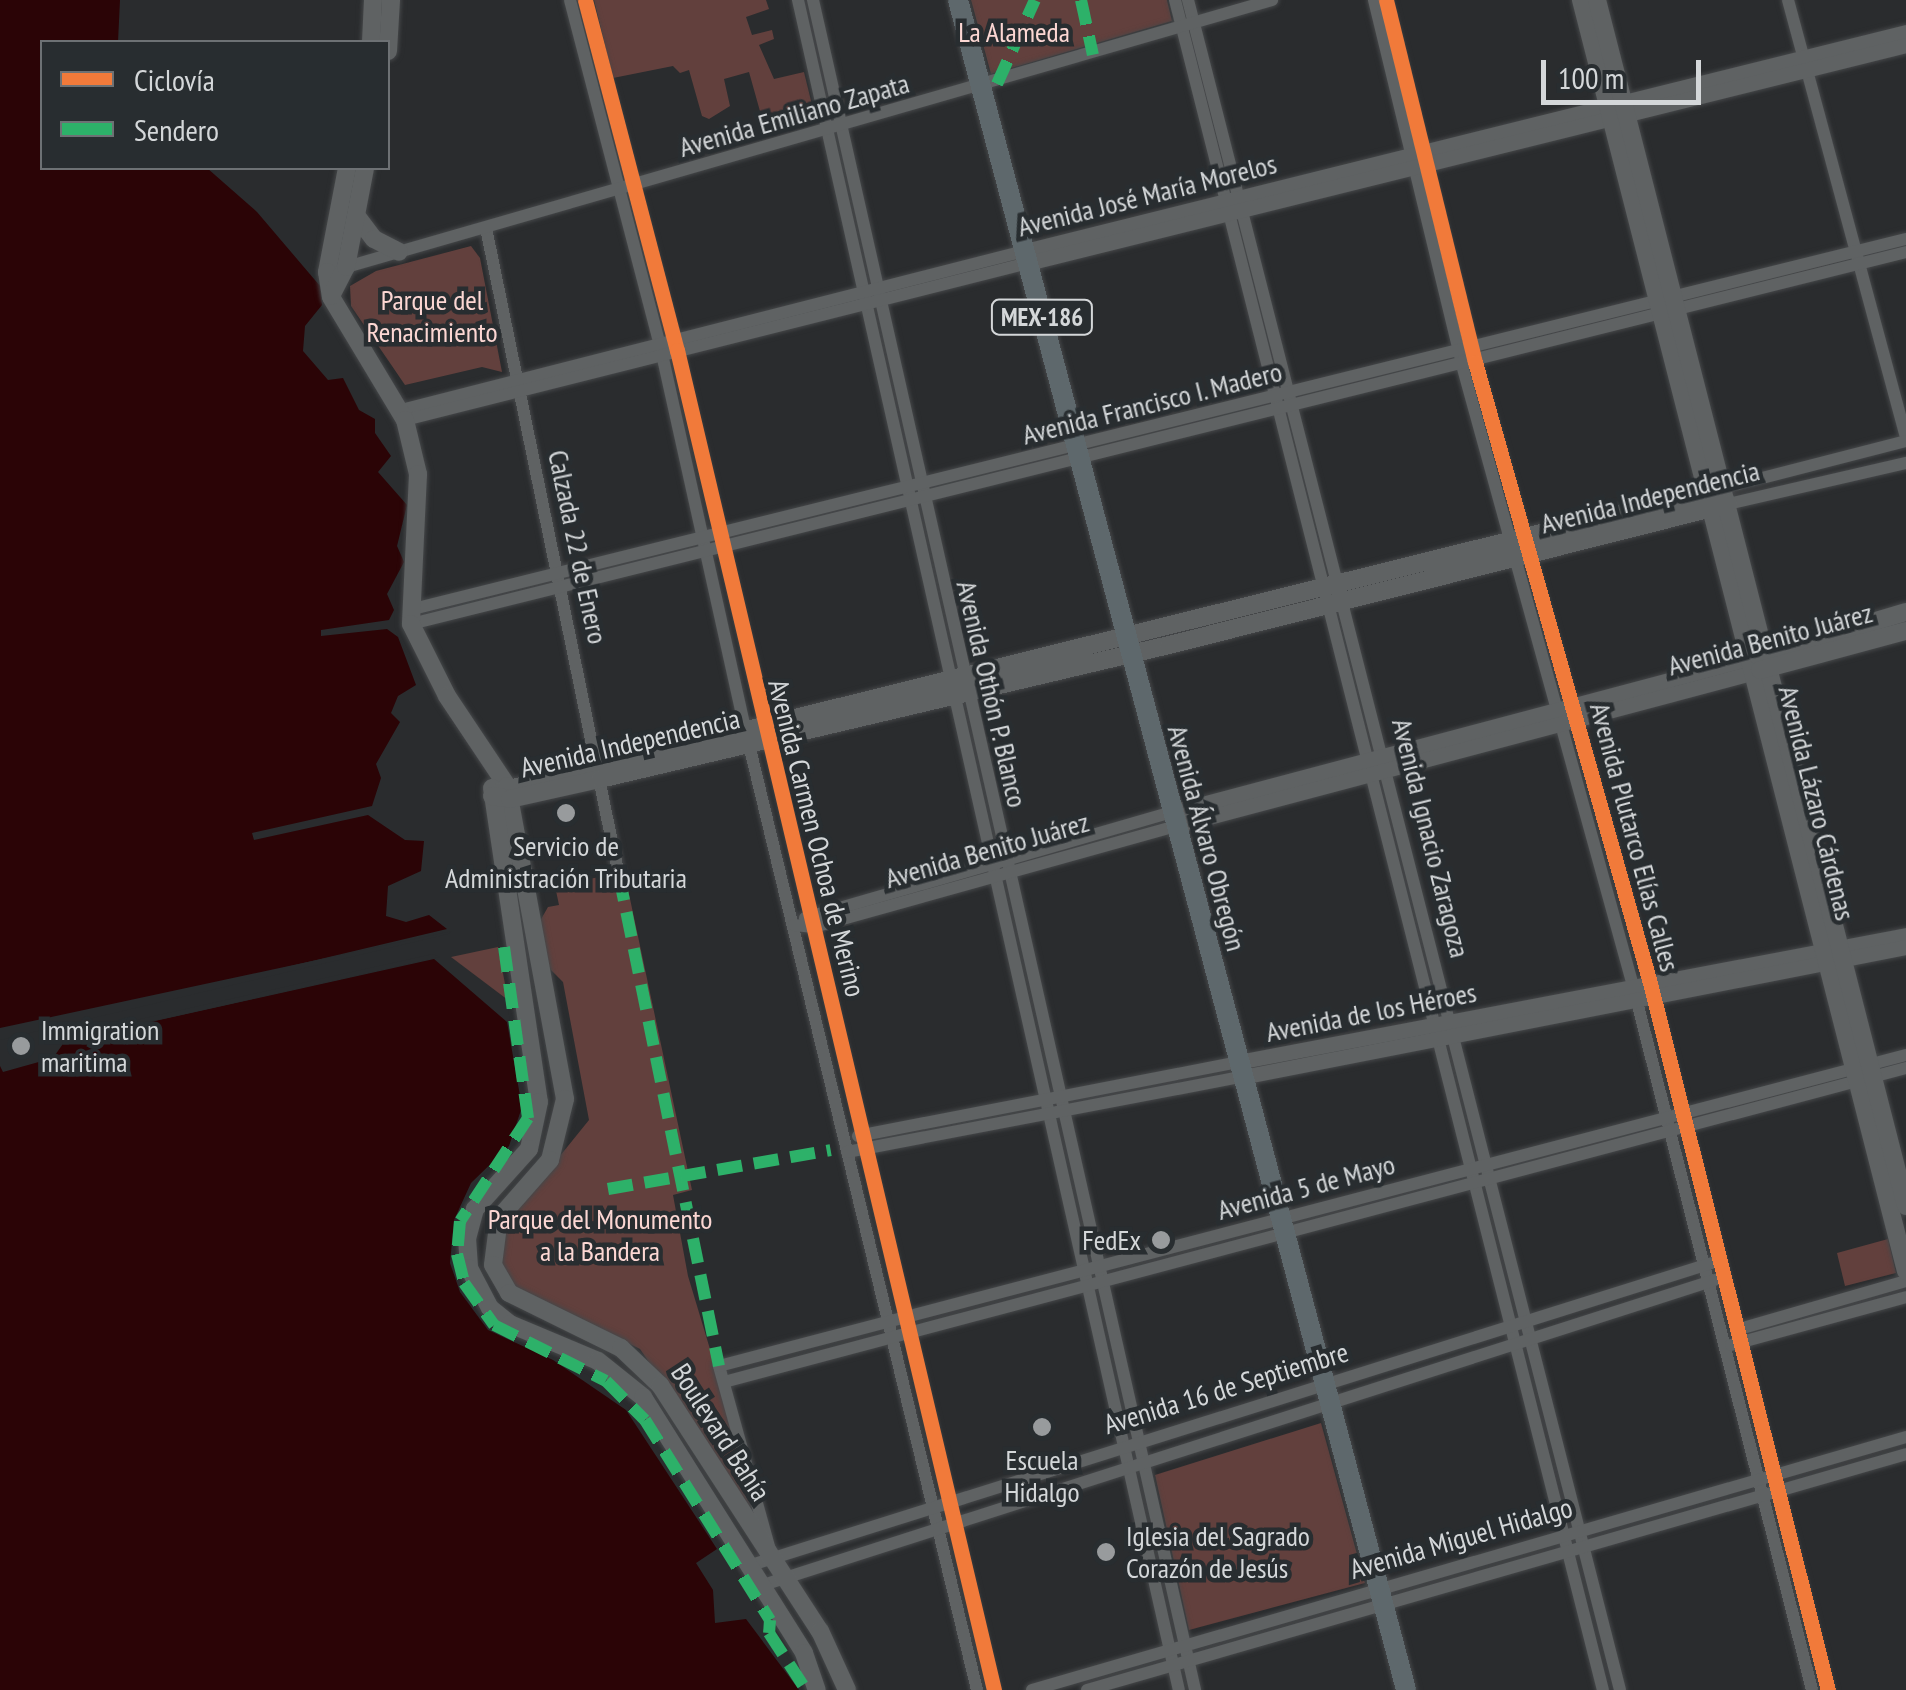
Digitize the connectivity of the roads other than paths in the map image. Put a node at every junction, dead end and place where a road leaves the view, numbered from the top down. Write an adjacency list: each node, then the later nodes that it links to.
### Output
1 (373, 0): 18 (main road)
2 (392, 0): 19 (main road)
3 (570, 0): 23 (street, Avenida Carmen Ochoa de Merino)
4 (585, 0): 23 (street, Avenida Carmen Ochoa de Merino)
5 (798, 0): 25 (street, Avenida Othón P. Blanco)
6 (813, 0): 25 (street, Avenida Othón P. Blanco)
7 (958, 0): 22 (main road, Avenida Álvaro Obregón / MEX-186)
8 (1175, 0): 16 (street, Avenida Ignacio Zaragoza)
9 (1188, 0): 16 (street, Avenida Ignacio Zaragoza)
10 (1272, 0): 16 (street, Avenida Emiliano Zapata)
11 (1374, 0): 26 (street, Avenida Plutarco Elías Calles)
12 (1386, 0): 26 (street, Avenida Plutarco Elías Calles)
13 (1582, 0): 24 (main road, Avenida Lázaro Cárdenas)
14 (1597, 0): 24 (main road, Avenida Lázaro Cárdenas)
15 (1788, 0): 21 (street)
16 (1188, 26): 22 (street, Avenida Emiliano Zapata); 30 (street, Avenida Ignacio Zaragoza)
17 (1906, 32): 21 (street, Avenida José María Morelos)
18 (372, 40)
19 (389, 40)
20 (1906, 45): 21 (street, Avenida José María Morelos)
21 (1806, 63): 24 (street, Avenida José María Morelos); 37 (street)
22 (982, 88): 25 (street, Avenida Emiliano Zapata); 36 (main road, Avenida Álvaro Obregón / MEX-186)
23 (603, 93): 29 (street, Avenida Carmen Ochoa de Merino)
24 (1618, 110): 26 (street, Avenida José María Morelos); 40 (main road, Avenida Lázaro Cárdenas)
25 (835, 130): 29 (street, Avenida Emiliano Zapata); 39 (street, Avenida Othón P. Blanco)
26 (1421, 159): 30 (street, Avenida José María Morelos); 42 (street, Avenida Plutarco Elías Calles)
27 (347, 170): 38 (main road)
28 (365, 170): 31 (main road)
29 (628, 188): 32 (street, Avenida Emiliano Zapata); 41 (street, Avenida Carmen Ochoa de Merino)
30 (1234, 205): 36 (street, Avenida José María Morelos); 44 (street, Avenida Ignacio Zaragoza)
31 (358, 218): 34 (main road); 38 (main road)
32 (486, 228): 34 (street, Avenida Emiliano Zapata); 43 (street, Calzada 22 de Enero)
33 (1906, 239): 37 (street, Avenida Francisco I. Madero)
34 (399, 252): 38 (street, Avenida Emiliano Zapata)
35 (1906, 252): 37 (street, Avenida Francisco I. Madero)
36 (1027, 257): 39 (street, Avenida José María Morelos); 47 (main road, Avenida Álvaro Obregón / MEX-186)
37 (1857, 257): 40 (street, Avenida Francisco I. Madero); 46 (street)
38 (336, 270): 45 (main road)
39 (872, 295): 41 (street, Avenida José María Morelos); 49 (street, Avenida Othón P. Blanco)
40 (1668, 305): 42 (street, Avenida Francisco I. Madero); 50 (main road, Avenida Lázaro Cárdenas)
41 (668, 346): 43 (street, Avenida José María Morelos); 51 (street, Avenida Carmen Ochoa de Merino)
42 (1467, 357): 44 (street, Avenida Francisco I. Madero); 52 (street, Avenida Plutarco Elías Calles)
43 (520, 383): 45 (street, Avenida José María Morelos); 53 (street, Calzada 22 de Enero)
44 (1284, 403): 47 (street, Avenida Francisco I. Madero); 54 (street, Avenida Ignacio Zaragoza)
45 (403, 415): 57 (main road)
46 (1906, 440): 50 (street, Avenida Independencia)
47 (1078, 454): 49 (street, Avenida Francisco I. Madero); 63 (main road, Avenida Álvaro Obregón / MEX-186)
48 (1906, 462): 50 (street, Avenida Independencia)
49 (915, 494): 51 (street, Avenida Francisco I. Madero); 66 (street, Avenida Othón P. Blanco)
50 (1718, 498): 52 (main road, Avenida Independencia); 65 (main road, Avenida Lázaro Cárdenas)
51 (713, 545): 53 (street, Avenida Francisco I. Madero); 58 (street, Avenida Carmen Ochoa de Merino); 59 (street, Avenida Carmen Ochoa de Merino)
52 (1522, 550): 54 (main road, Avenida Independencia); 67 (street, Avenida Plutarco Elías Calles)
53 (560, 582): 57 (street, Avenida Francisco I. Madero); 71 (street, Calzada 22 de Enero)
54 (1334, 596): 55 (main road, Avenida Independencia); 69 (street, Avenida Ignacio Zaragoza); 70 (street, Avenida Ignacio Zaragoza)
55 (1266, 612): 60 (main road, Avenida Independencia); 64 (main road, Avenida Independencia)
56 (1906, 612): 62 (main road, Avenida Benito Juárez)
57 (410, 617): 72 (main road, Boulevard Bahía)
58 (739, 622): 59 (street); 68 (street, Avenida Carmen Ochoa de Merino)
59 (723, 624): 68 (street, Avenida Carmen Ochoa de Merino)
60 (1165, 626): 63 (main road, Avenida Independencia); 64 (main road)
61 (1906, 631): 62 (main road, Avenida Benito Juárez)
62 (1845, 640): 65 (main road, Avenida Benito Juárez)
63 (1127, 645): 64 (main road, Avenida Independencia); 66 (main road, Avenida Independencia); 75 (main road, Avenida Álvaro Obregón / MEX-186)
64 (1169, 646)
65 (1761, 663): 67 (street, Avenida Benito Juárez); 85 (main road, Avenida Lázaro Cárdenas)
66 (957, 686): 68 (main road, Avenida Independencia); 77 (street, Avenida Othón P. Blanco)
67 (1568, 713): 69 (street, Avenida Benito Juárez); 76 (street, Avenida Plutarco Elías Calles); 78 (street, Avenida Plutarco Elías Calles)
68 (757, 734): 71 (main road, Avenida Independencia); 73 (street, Avenida Carmen Ochoa de Merino); 74 (street, Avenida Carmen Ochoa de Merino)
69 (1387, 761): 70 (street, Avenida Benito Juárez); 89 (street, Avenida Ignacio Zaragoza)
70 (1370, 765): 75 (street, Avenida Benito Juárez); 89 (street, Avenida Ignacio Zaragoza)
71 (598, 772): 72 (main road, Avenida Independencia); 79 (street, Calzada 22 de Enero)
72 (503, 794): 82 (main road, Boulevard Bahía)
73 (785, 807): 74 (street); 80 (street, Avenida Carmen Ochoa de Merino)
74 (767, 812): 81 (street, Avenida Carmen Ochoa de Merino)
75 (1174, 819): 77 (street, Avenida Benito Juárez); 92 (main road, Avenida Álvaro Obregón / MEX-186)
76 (1618, 867): 78 (street); 86 (street, Avenida Plutarco Elías Calles)
77 (1000, 868): 80 (street, Avenida Benito Juárez); 96 (street, Avenida Othón P. Blanco)
78 (1602, 870): 86 (street, Avenida Plutarco Elías Calles)
79 (620, 876)
80 (812, 921): 81 (street, Avenida Benito Juárez); 87 (street, Avenida Carmen Ochoa de Merino)
81 (794, 924): 88 (street, Avenida Carmen Ochoa de Merino)
82 (520, 928): 122 (main road, Boulevard Bahía); 124 (main road, Boulevard Bahía)
83 (1906, 935): 85 (street, Avenida de los Héroes)
84 (1906, 947): 85 (street, Avenida de los Héroes)
85 (1835, 955): 86 (street, Avenida de los Héroes); 93 (main road, Avenida Lázaro Cárdenas)
86 (1643, 991): 89 (street, Avenida de los Héroes); 97 (street, Avenida Plutarco Elías Calles); 98 (street, Avenida Plutarco Elías Calles)
87 (836, 1016): 88 (street); 99 (street, Avenida Carmen Ochoa de Merino)
88 (817, 1021): 100 (street, Avenida Carmen Ochoa de Merino)
89 (1446, 1030): 92 (street, Avenida de los Héroes); 94 (street, Avenida Ignacio Zaragoza); 95 (street, Avenida Ignacio Zaragoza)
90 (1906, 1056): 93 (street, Avenida 5 de Mayo)
91 (1906, 1068): 93 (street, Avenida 5 de Mayo)
92 (1240, 1070): 96 (street, Avenida de los Héroes); 103 (main road, Avenida Álvaro Obregón)
93 (1864, 1073): 97 (street, Avenida 5 de Mayo); 102 (main road, Avenida Lázaro Cárdenas)
94 (1470, 1100): 95 (street); 101 (street, Avenida Ignacio Zaragoza)
95 (1456, 1103): 101 (street, Avenida Ignacio Zaragoza)
96 (1054, 1106): 99 (street, Avenida de los Héroes); 109 (street, Avenida Othón P. Blanco)
97 (1684, 1120): 98 (street, Avenida 5 de Mayo); 104 (street, Avenida Plutarco Elías Calles)
98 (1668, 1124): 101 (street, Avenida 5 de Mayo); 105 (street, Avenida Plutarco Elías Calles)
99 (865, 1142): 100 (street, Avenida de los Héroes); 106 (street, Avenida Carmen Ochoa de Merino)
100 (846, 1146): 108 (street, Avenida Carmen Ochoa de Merino)
101 (1480, 1173): 103 (street, Avenida 5 de Mayo); 114 (street, Avenida Ignacio Zaragoza); 115 (street, Avenida Ignacio Zaragoza)
102 (1901, 1212): 107 (main road, Avenida Lázaro Cárdenas)
103 (1282, 1225): 109 (street, Avenida 5 de Mayo); 123 (main road, Avenida Álvaro Obregón)
104 (1720, 1260): 105 (street, Avenida 16 de Septiembre); 110 (street, Avenida Plutarco Elías Calles)
105 (1705, 1266): 112 (street, Avenida Plutarco Elías Calles); 114 (street, Avenida 16 de Septiembre)
106 (894, 1271): 108 (street); 116 (street, Avenida Carmen Ochoa de Merino)
107 (1906, 1271)
108 (877, 1275): 117 (street, Avenida Carmen Ochoa de Merino)
109 (1094, 1277): 116 (street, Avenida 5 de Mayo); 128 (street, Avenida Othón P. Blanco)
110 (1724, 1277): 112 (street, Avenida 16 de Septiembre); 118 (street, Avenida Plutarco Elías Calles)
111 (1906, 1281): 118 (street)
112 (1708, 1282): 119 (street, Avenida 16 de Septiembre); 120 (street, Avenida Plutarco Elías Calles)
113 (1906, 1297): 118 (street)
114 (1526, 1320): 115 (street, Avenida 16 de Septiembre); 119 (street, Avenida Ignacio Zaragoza)
115 (1512, 1325): 119 (street, Avenida Ignacio Zaragoza); 123 (street, Avenida 16 de Septiembre)
116 (908, 1326): 117 (street, Avenida 5 de Mayo); 125 (street, Avenida Carmen Ochoa de Merino)
117 (891, 1330): 121 (street, Avenida 5 de Mayo); 121 (street, Avenida 5 de Mayo); 127 (street, Avenida Carmen Ochoa de Merino)
118 (1737, 1336): 120 (street); 131 (street, Avenida Plutarco Elías Calles)
119 (1523, 1341): 123 (street, Avenida 16 de Septiembre); 141 (street, Avenida Ignacio Zaragoza); 142 (street, Avenida Ignacio Zaragoza)
120 (1724, 1347): 132 (street, Avenida Plutarco Elías Calles)
121 (724, 1382): 143 (street)
122 (660, 1385): 124 (main road); 143 (main road, Boulevard Bahía)
123 (1327, 1393): 128 (street, Avenida 16 de Septiembre); 130 (street, Avenida 16 de Septiembre); 147 (main road, Avenida Álvaro Obregón)
124 (643, 1397): 144 (main road, Boulevard Bahía)
125 (934, 1434): 127 (street); 135 (street, Avenida Carmen Ochoa de Merino)
126 (1906, 1437): 131 (street, Avenida Miguel Hidalgo)
127 (916, 1438): 137 (street, Avenida Carmen Ochoa de Merino)
128 (1132, 1444): 130 (street, Avenida Othón P. Blanco); 135 (street, Avenida 16 de Septiembre)
129 (1906, 1454): 133 (street, Avenida Miguel Hidalgo)
130 (1138, 1464): 139 (street, Avenida 16 de Septiembre); 148 (street, Avenida Othón P. Blanco)
131 (1774, 1474): 132 (street, Avenida Miguel Hidalgo); 133 (street, Avenida Plutarco Elías Calles)
132 (1756, 1480): 134 (street, Avenida Plutarco Elías Calles); 136 (street, Avenida Miguel Hidalgo)
133 (1777, 1490): 134 (street, Avenida Miguel Hidalgo); 161 (street, Avenida Plutarco Elías Calles)
134 (1760, 1496): 138 (street, Avenida Miguel Hidalgo); 160 (street, Avenida Plutarco Elías Calles)
135 (949, 1500): 137 (street, Avenida 16 de Septiembre); 139 (street, Avenida Carmen Ochoa de Merino)
136 (1680, 1501): 138 (street); 141 (street, Avenida Miguel Hidalgo)
137 (932, 1506): 140 (street, Avenida Carmen Ochoa de Merino); 143 (street, Avenida 16 de Septiembre)
138 (1684, 1516): 141 (street, Avenida Miguel Hidalgo)
139 (954, 1523): 140 (street, Avenida 16 de Septiembre); 152 (street, Avenida Carmen Ochoa de Merino)
140 (938, 1528): 145 (street, Avenida 16 de Septiembre); 151 (street, Avenida Carmen Ochoa de Merino)
141 (1581, 1537): 142 (street, Avenida Miguel Hidalgo); 159 (street, Avenida Ignacio Zaragoza)
142 (1566, 1541): 147 (street, Avenida Miguel Hidalgo); 158 (street, Avenida Ignacio Zaragoza)
143 (770, 1557): 144 (street, Avenida 16 de Septiembre); 145 (main road, Boulevard Bahía)
144 (748, 1566): 146 (main road, Boulevard Bahía)
145 (785, 1577): 146 (street, Avenida 16 de Septiembre); 150 (main road, Boulevard Bahía)
146 (760, 1586): 149 (main road, Boulevard Bahía)
147 (1381, 1596): 148 (street, Avenida Miguel Hidalgo); 157 (main road, Avenida Álvaro Obregón)
148 (1178, 1654): 153 (street, Avenida Miguel Hidalgo); 154 (street, Avenida Miguel Hidalgo); 155 (street, Avenida Othón P. Blanco); 156 (street, Avenida Othón P. Blanco)
149 (817, 1690)
150 (847, 1690)
151 (976, 1690)
152 (994, 1690)
153 (1032, 1690)
154 (1087, 1690)
155 (1179, 1690)
156 (1195, 1690)
157 (1406, 1690)
158 (1603, 1690)
159 (1620, 1690)
160 (1812, 1690)
161 (1828, 1690)

